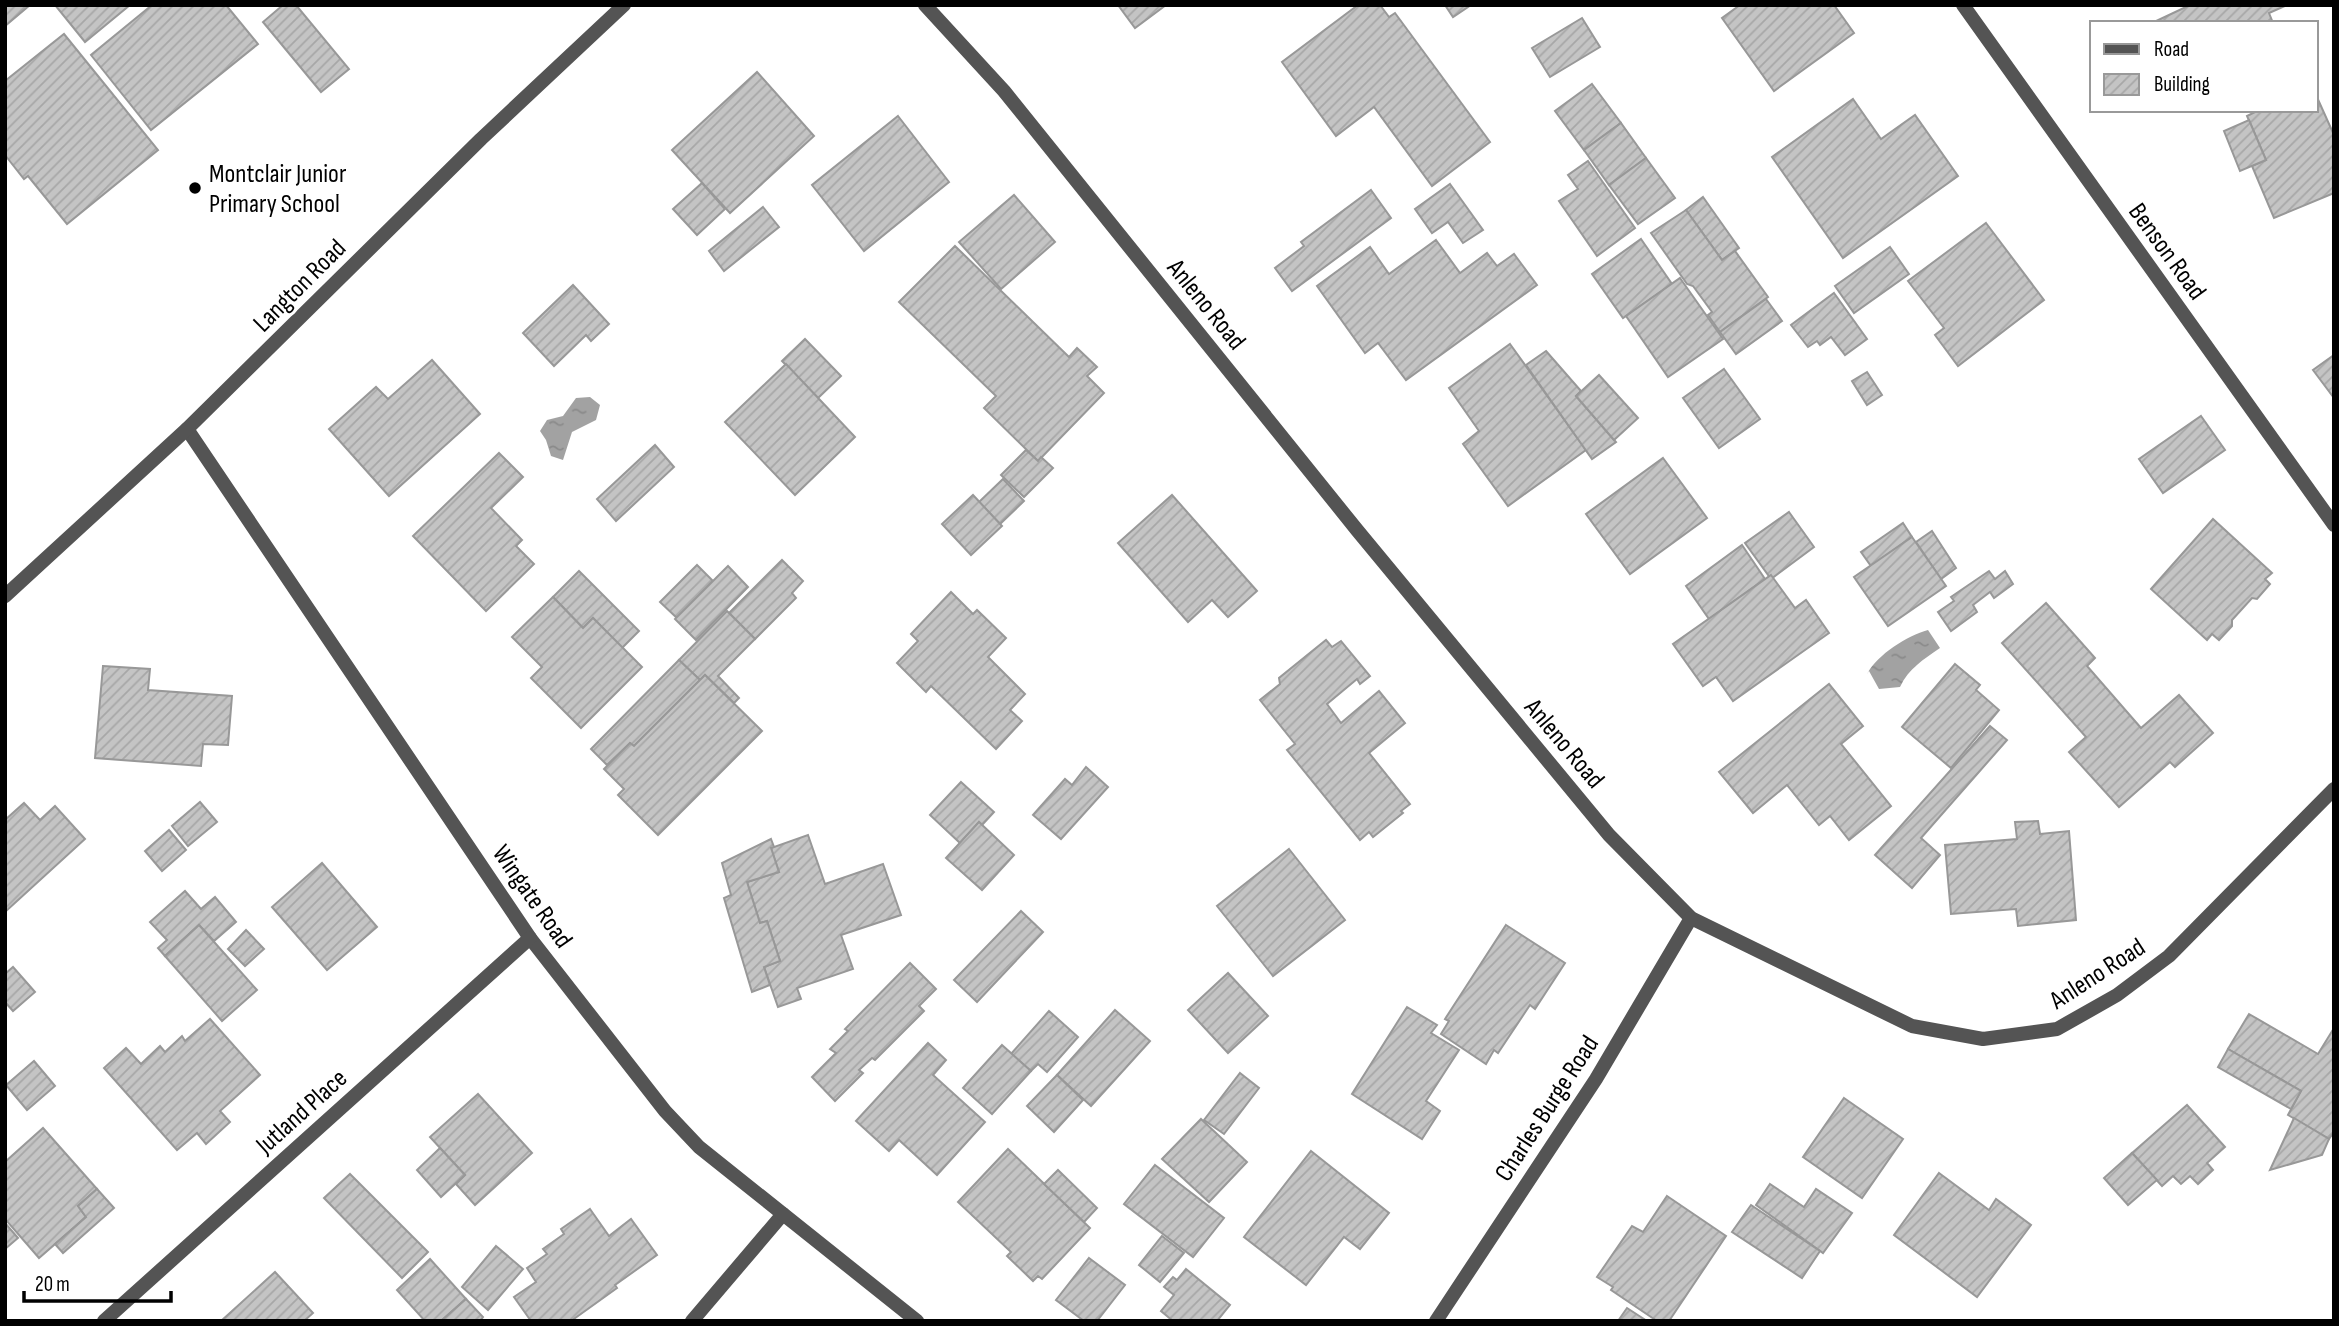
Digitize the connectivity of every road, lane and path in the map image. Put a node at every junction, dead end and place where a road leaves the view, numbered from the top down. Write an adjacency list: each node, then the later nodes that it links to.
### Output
1 (624, 5): 4 (street, Langton Road)
2 (925, 5): 8 (street, Anleno Road)
3 (1963, 5): 5 (street, Benson Road)
4 (187, 429): 6 (street, Langton Road); 9 (street, Wingate Road)
5 (2334, 525)
6 (5, 596)
7 (2334, 789): 8 (street, Anleno Road)
8 (1691, 918): 14 (street, Charles Burge Road)
9 (530, 938): 10 (street, Wingate Road); 11 (street, Jutland Place)
10 (783, 1214): 12 (street); 13 (street, Wingate Road)
11 (104, 1321)
12 (692, 1321)
13 (917, 1321)
14 (1436, 1321)

